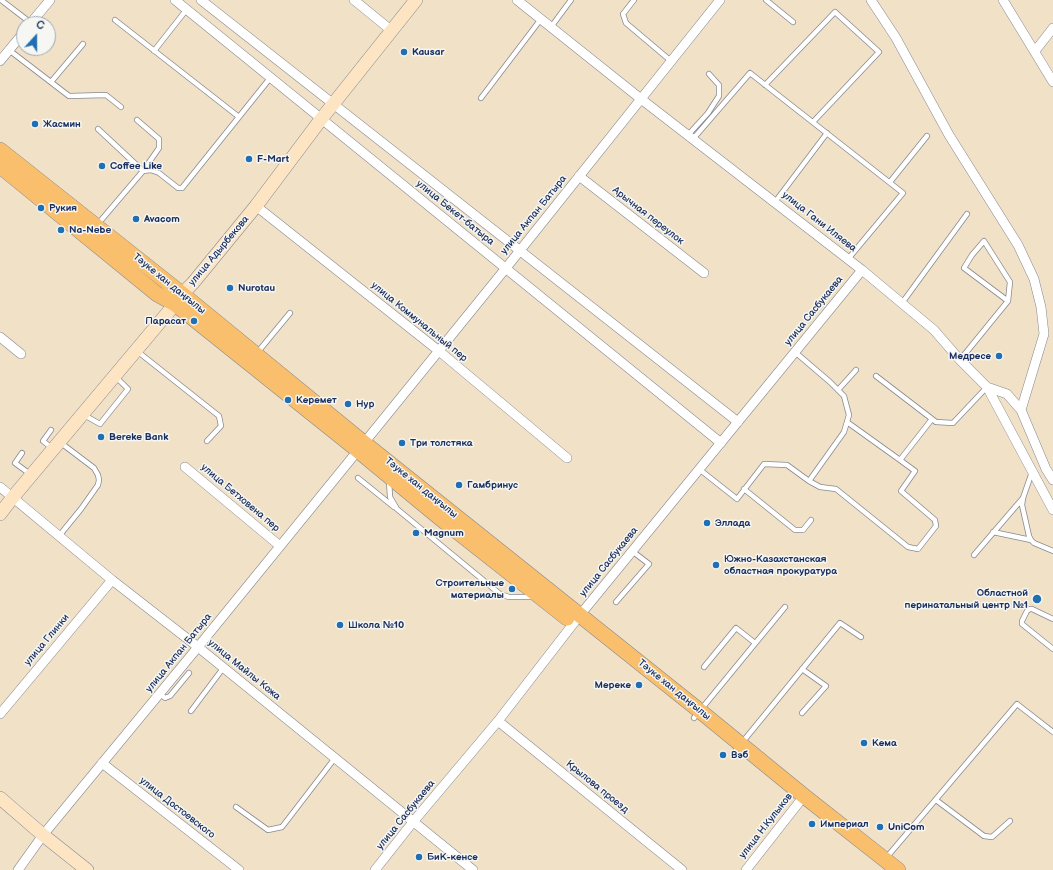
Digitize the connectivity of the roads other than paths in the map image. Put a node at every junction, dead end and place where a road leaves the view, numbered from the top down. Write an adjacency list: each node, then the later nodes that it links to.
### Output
1 (1, 0): 15 (lane)
2 (50, 0): 16 (street)
3 (175, 0): 14 (street, улица Бекет-батыра)
4 (201, 0): 37 (street, улица Бекет-батыра)
5 (354, 0): 22 (street)
6 (416, 0): 22 (main road, улица Адырбекова)
7 (518, 0): 17 (street, улица Гани Иляева)
8 (571, 0): 20 (lane)
9 (634, 0): 29 (lane)
10 (720, 0): 29 (street, улица Акпан Батыра)
11 (766, 0): 19 (lane)
12 (871, 0): 78 (street)
13 (1003, 0): 27 (street)
14 (187, 10): 26 (lane); 31 (street, улица Бекет-батыра)
15 (20, 16)
16 (37, 16)
17 (541, 19): 20 (street, улица Гани Иляева); 35 (lane)
18 (115, 20): 26 (lane)
19 (793, 22)
20 (551, 27): 36 (street, улица Гани Иляева)
21 (1053, 28): 27 (street)
22 (392, 31): 37 (main road, улица Адырбекова)
23 (16, 42): 25 (street)
24 (83, 44): 32 (lane)
25 (9, 50): 28 (street); 32 (lane)
26 (154, 51): 39 (lane)
27 (1035, 51): 33 (street)
28 (0, 61)
29 (671, 62): 36 (street, улица Акпан Батыра)
30 (709, 74): 46 (lane)
31 (270, 77): 39 (lane); 40 (street, улица Бекет-батыра)
32 (51, 82): 38 (lane)
33 (1053, 82)
34 (765, 85): 42 (lane); 42 (lane); 46 (lane)
35 (482, 98)
36 (642, 99): 46 (street, улица Гани Иляева); 50 (street, улица Акпан Батыра)
37 (333, 104): 40 (main road, улица Адырбекова); 56 (street, улица Бекет-батыра)
38 (121, 107)
39 (239, 116): 49 (lane)
40 (322, 118): 53 (main road, улица Адырбекова); 58 (street, улица Бекет-батыра)
41 (136, 120): 49 (lane)
42 (813, 122): 44 (lane)
43 (98, 129): 49 (lane)
44 (827, 133): 51 (lane); 52 (lane)
45 (927, 136): 51 (lane)
46 (690, 137): 52 (street, улица Гани Иляева)
47 (0, 150): 55 (main road, Тәуке хан даңғылы)
48 (0, 166): 61 (main road, Тәуке хан даңғылы)
49 (143, 171): 55 (lane)
50 (579, 176): 56 (street, улица Акпан Батыра); 60 (street, Арычная переулок)
51 (890, 182): 57 (lane)
52 (775, 202): 57 (street, улица Гани Иляева)
53 (256, 206): 61 (main road, улица Адырбекова); 67 (street, улица Коммунальный пер)
54 (967, 214): 63 (lane)
55 (96, 226): 61 (main road, Тәуке хан даңғылы)
56 (520, 251): 58 (street, улица Акпан Батыра); 80 (street, улица Бекет-батыра)
57 (848, 259): 59 (street, улица Гани Иляева)
58 (506, 268): 67 (street, улица Акпан Батыра); 84 (street, улица Бекет-батыра)
59 (862, 270): 63 (street, улица Гани Иляева); 68 (street, улица Сасбукаева)
60 (704, 273)
61 (178, 299): 66 (main road, улица Адырбекова); 70 (main road, Тәуке хан даңғылы); 86 (main road, Тәуке хан даңғылы)
62 (1008, 301): 62 (lane); 71 (lane)
63 (902, 303): 71 (street, улица Гани Иляева)
64 (290, 313): 70 (lane)
65 (0, 337): 69 (street)
66 (136, 350): 73 (main road, улица Адырбекова); 83 (lane)
67 (439, 351): 86 (street, улица Акпан Батыра); 88 (street, улица Коммунальный пер)
68 (795, 352): 76 (lane); 80 (street, улица Сасбукаева)
69 (21, 354)
70 (256, 354): 86 (main road, Тәуке хан даңғылы)
71 (960, 360): 75 (street, улица Гани Иляева)
72 (856, 370): 76 (lane)
73 (115, 376): 77 (main road, улица Адырбекова); 77 (lane)
74 (876, 376): 79 (lane)
75 (987, 387): 78 (street); 79 (lane); 92 (street, улица Гани Иляева)
76 (838, 390): 81 (lane)
77 (83, 414): 85 (main road, улица Адырбекова)
78 (1022, 414): 96 (street)
79 (932, 419): 89 (lane)
80 (738, 422): 84 (street, улица Сасбукаева)
81 (847, 422): 89 (lane); 97 (lane)
82 (51, 430): 85 (lane)
83 (207, 441)
84 (721, 443): 91 (street, улица Сасбукаева)
85 (56, 445): 93 (main road, улица Адырбекова); 107 (lane)
86 (361, 446): 94 (main road, Тәуке хан даңғылы); 109 (street, улица Акпан Батыра); 117 (main road, Тәуке хан даңғылы)
87 (22, 453): 93 (lane)
88 (567, 458)
89 (900, 460): 97 (lane)
90 (185, 467): 109 (street, улица Бетховена пер)
91 (700, 469): 99 (lane); 110 (street, улица Сасбукаева)
92 (1032, 472): 101 (lane); 103 (street, улица Гани Иляева)
93 (31, 475): 100 (main road, улица Адырбекова)
94 (388, 476): 102 (lane); 114 (main road, Тәуке хан даңғылы)
95 (358, 478): 102 (lane)
96 (1053, 480)
97 (809, 481): 99 (lane)
98 (0, 487): 100 (street, улица Майлы Кожа)
99 (744, 489): 105 (lane)
100 (13, 497): 104 (main road, улица Адырбекова); 107 (street, улица Майлы Кожа)
101 (1023, 498): 106 (lane); 108 (lane)
102 (397, 509): 114 (lane)
103 (1053, 510)
104 (0, 514)
105 (811, 520)
106 (993, 532): 108 (lane); 112 (lane)
107 (59, 536): 113 (street, улица Майлы Кожа)
108 (1031, 540): 111 (lane)
109 (280, 546): 121 (street, улица Акпан Батыра)
110 (632, 551): 115 (lane); 117 (street, улица Сасбукаева)
111 (1053, 551)
112 (974, 555)
113 (112, 580): 121 (street, улица Майлы Кожа); 130 (street, улица Глинки)
114 (540, 597): 117 (main road, Тәуке хан даңғылы)
115 (616, 602)
116 (785, 607): 120 (lane)
117 (577, 619): 131 (main road, Тәуке хан даңғылы); 132 (street, улица Сасбукаева)
118 (1053, 619): 122 (lane)
119 (861, 637): 125 (lane)
120 (755, 643): 123 (lane); 131 (lane)
121 (198, 647): 124 (street, улица Майлы Кожа); 127 (street, улица Акпан Батыра)
122 (1053, 649)
123 (704, 666)
124 (224, 668): 128 (lane); 135 (street, улица Майлы Кожа)
125 (802, 669): 129 (lane); 134 (lane)
126 (189, 672): 127 (lane)
127 (160, 694): 136 (street, улица Акпан Батыра)
128 (191, 710)
129 (802, 713)
130 (0, 714)
131 (697, 714): 134 (main road, Тәуке хан даңғылы)
132 (498, 721): 142 (street, улица Сасбукаева); 150 (street, Крылова проезд)
133 (1053, 732): 139 (lane)
134 (738, 747): 138 (main road, Тәуке хан даңғылы)
135 (335, 758): 140 (lane); 142 (street, улица Майлы Кожа)
136 (102, 763): 143 (street, улица Акпан Батыра); 147 (street, улица Достоевского)
137 (0, 798): 143 (main road)
138 (802, 799): 144 (main road, Тәуке хан даңғылы); 151 (street, улица Н.Кулыков)
139 (936, 800): 141 (lane); 144 (lane)
140 (236, 807)
141 (1010, 821)
142 (413, 822): 148 (street, улица Сасбукаева); 149 (street, улица Майлы Кожа)
143 (43, 835): 145 (street, улица Акпан Батыра); 146 (main road)
144 (884, 865): 152 (main road, Тәуке хан даңғылы)
145 (18, 870)
146 (87, 870)
147 (239, 870)
148 (376, 870)
149 (472, 870)
150 (682, 870)
151 (746, 870)
152 (898, 870)

